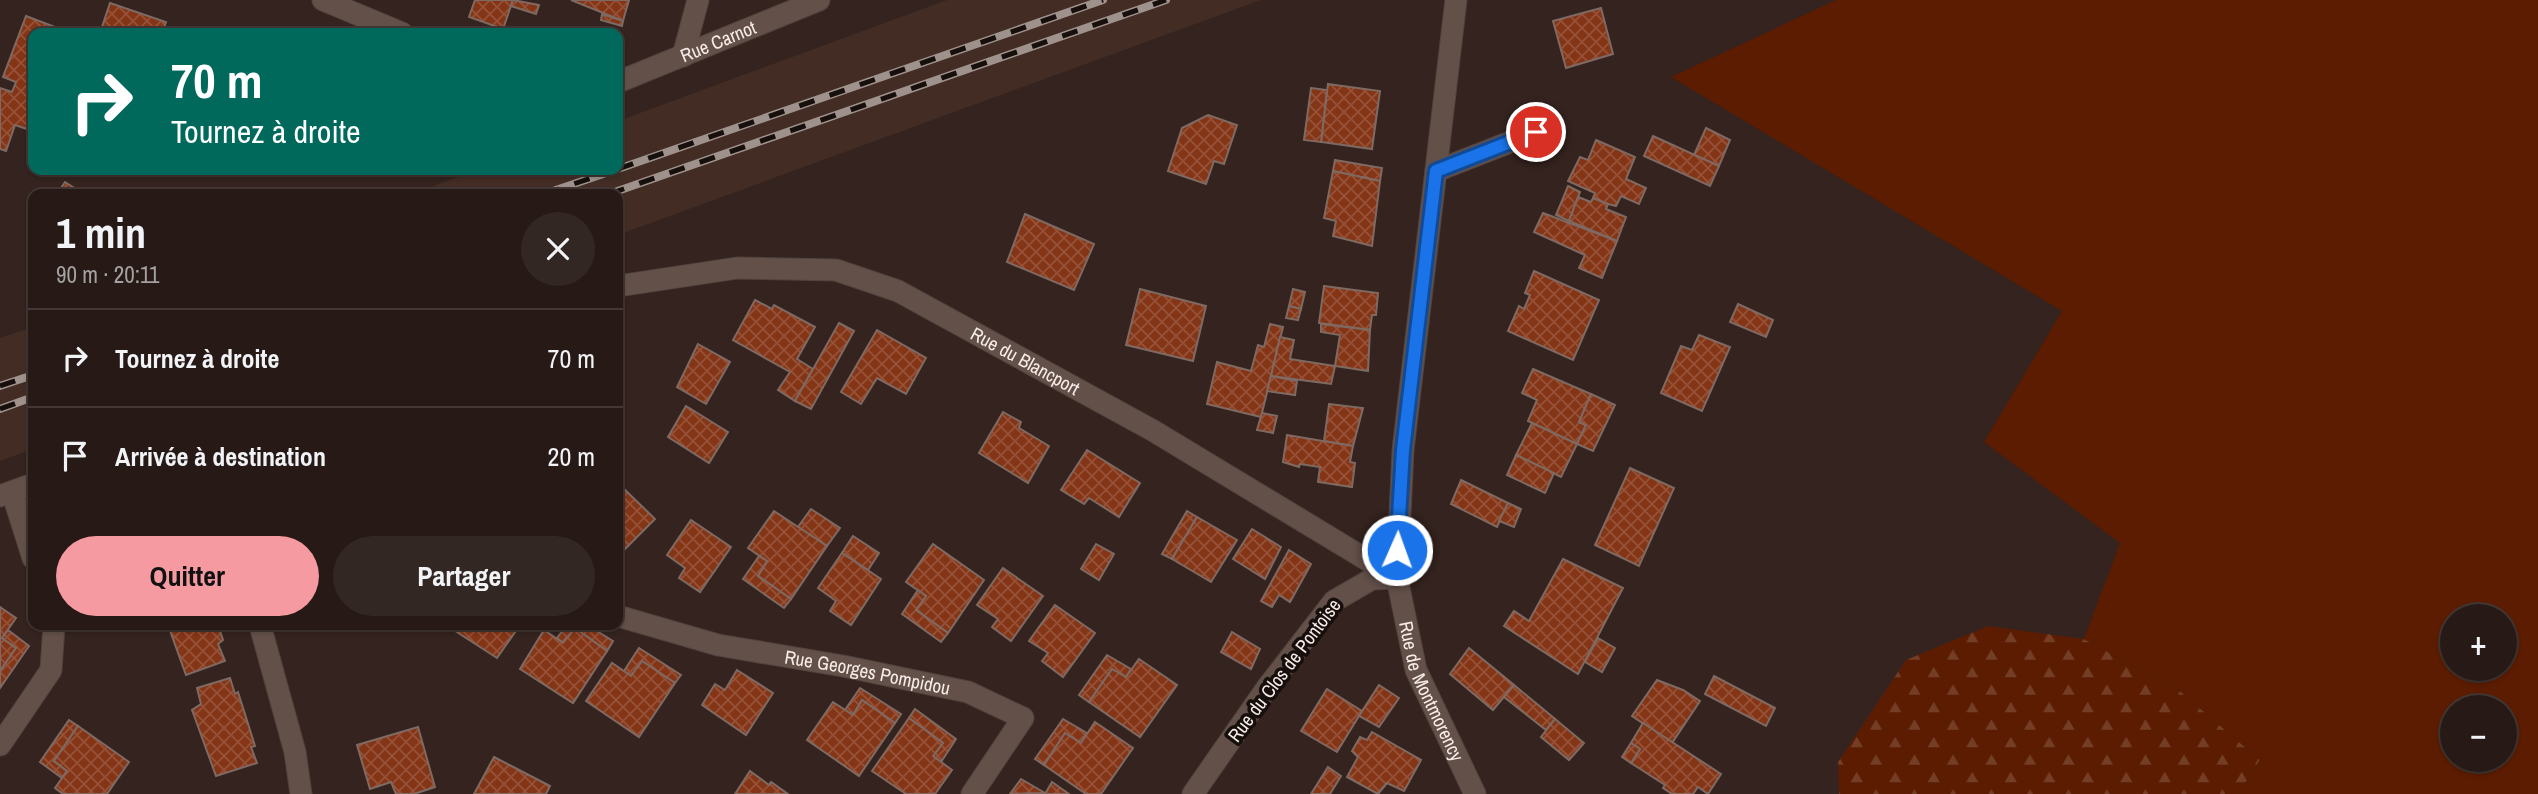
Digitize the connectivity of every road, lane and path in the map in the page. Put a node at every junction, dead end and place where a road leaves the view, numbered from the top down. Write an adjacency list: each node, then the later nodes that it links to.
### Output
1 (698, 0): 6 (street)
2 (819, 0): 6 (street, Rue Carnot)
3 (1456, 0): 9 (street, Rue de Montmorency)
4 (330, 2): 5 (street)
5 (390, 28)
6 (683, 56): 7 (street, Rue Carnot)
7 (623, 80)
8 (1536, 132): 9 (street)
9 (1436, 171): 14 (street, Rue de Montmorency)
10 (623, 285): 14 (street, Rue du Blancport)
11 (28, 486): 12 (street)
12 (6, 494): 13 (street)
13 (28, 546)
14 (1397, 578): 21 (street, Rue du Clos de Pontoise); 22 (street, Rue de Montmorency)
15 (623, 617): 20 (street, Rue Georges Pompidou)
16 (54, 630): 18 (street)
17 (261, 630): 19 (street)
18 (0, 745)
19 (301, 794)
20 (972, 794)
21 (1193, 794)
22 (1475, 794)

